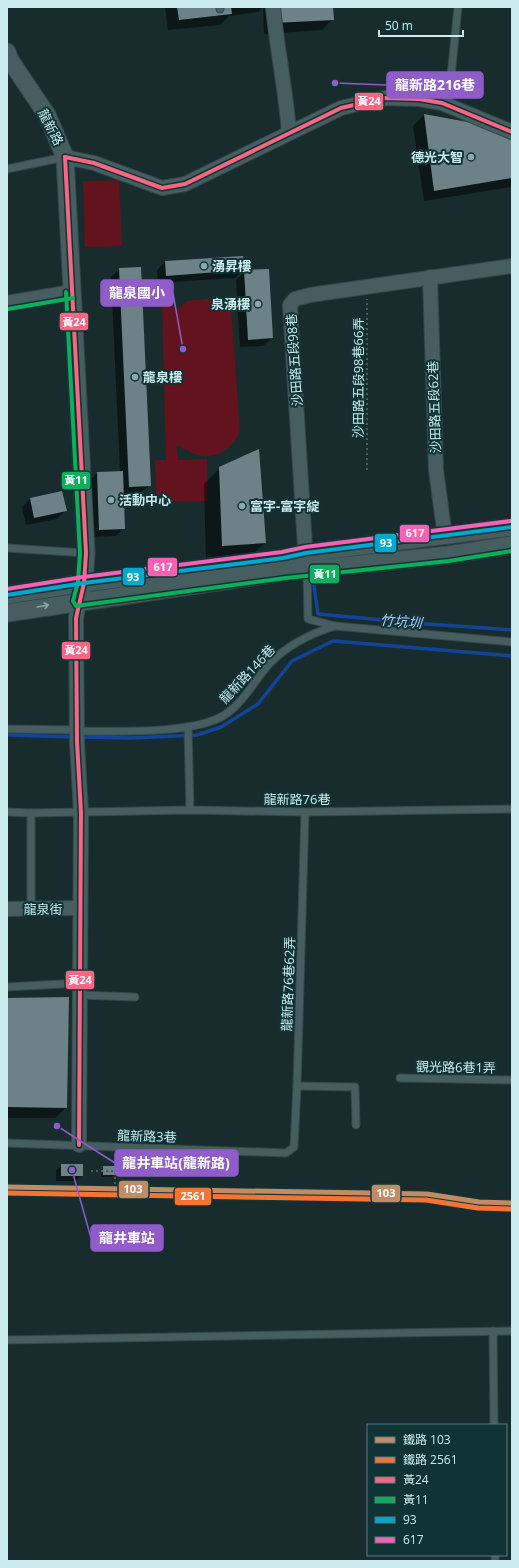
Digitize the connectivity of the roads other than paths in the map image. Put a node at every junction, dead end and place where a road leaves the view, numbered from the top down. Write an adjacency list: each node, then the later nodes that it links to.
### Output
1 (273, 7): 6 (street)
2 (458, 7): 4 (lane)
3 (7, 52): 7 (street, 龍新路)
4 (448, 106): 5 (street); 6 (street)
5 (512, 132)
6 (289, 133): 7 (street)
7 (65, 157): 8 (lane); 11 (street, 龍新路)
8 (7, 169)
9 (512, 266): 10 (street, 沙田路五段98巷)
10 (430, 277): 14 (street, 沙田路五段62巷); 18 (street, 沙田路五段98巷)
11 (72, 292): 12 (street); 17 (street, 龍新路)
12 (7, 303)
13 (512, 527): 14 (street)
14 (445, 537): 18 (street)
15 (512, 546): 19 (street)
16 (7, 548): 17 (lane)
17 (86, 553): 20 (street, 龍新路)
18 (306, 553): 19 (street, 沙田路五段98巷); 20 (street)
19 (307, 570): 22 (street); 24 (lane)
20 (84, 583): 21 (street); 22 (street, 龍新路)
21 (7, 595)
22 (79, 602): 23 (street, one-way to 22); 28 (street, 龍新路)
23 (7, 613)
24 (335, 626): 25 (lane); 27 (lane, 龍新路146巷)
25 (512, 642)
26 (7, 729): 28 (lane, 龍新路146巷)
27 (188, 729): 28 (lane, 龍新路146巷); 30 (lane)
28 (77, 735): 32 (street, 龍新路)
29 (512, 809): 33 (lane, 龍新路76巷)
30 (190, 810): 32 (lane, 龍新路76巷); 33 (lane, 龍新路76巷)
31 (7, 812): 34 (lane, 龍新路76巷)
32 (81, 812): 34 (lane, 龍新路76巷); 35 (street, 龍新路)
33 (305, 812): 43 (lane, 龍新路76巷62弄)
34 (31, 813): 37 (lane)
35 (80, 908): 37 (street, 龍泉街); 39 (street, 龍新路)
36 (7, 909): 37 (street, 龍泉街)
37 (31, 909)
38 (7, 987): 39 (lane)
39 (80, 989): 40 (lane); 46 (street, 龍新路)
40 (135, 997)
41 (400, 1078): 42 (lane, 觀光路6巷1弄)
42 (512, 1080)
43 (297, 1086): 44 (lane); 47 (lane, 龍新路76巷62弄)
44 (356, 1126)
45 (7, 1144): 46 (lane, 龍新路3巷)
46 (80, 1145): 47 (lane, 龍新路3巷)
47 (286, 1153)
48 (493, 1331): 49 (lane); 50 (lane); 51 (lane)
49 (512, 1331)
50 (7, 1340)
51 (494, 1424)

